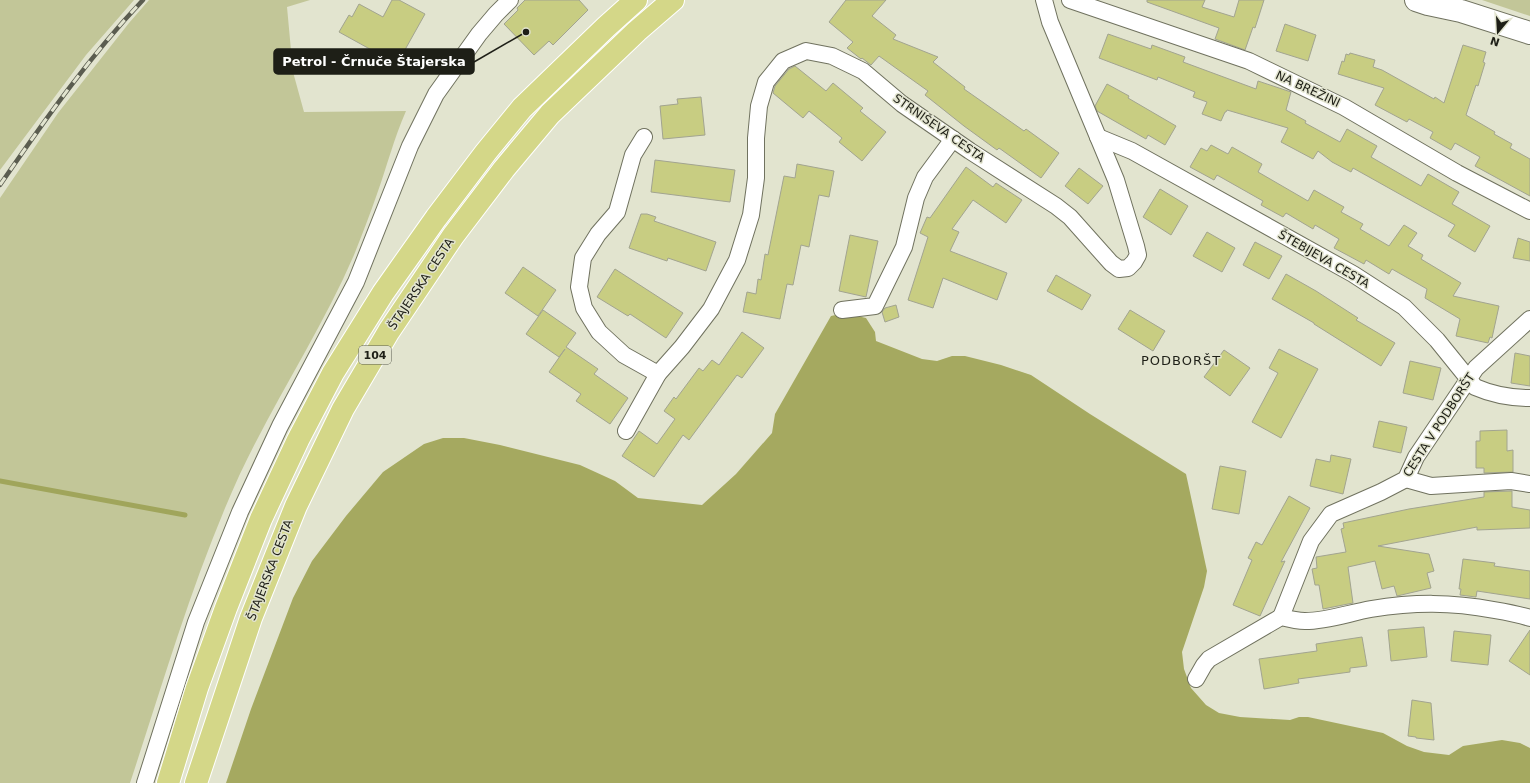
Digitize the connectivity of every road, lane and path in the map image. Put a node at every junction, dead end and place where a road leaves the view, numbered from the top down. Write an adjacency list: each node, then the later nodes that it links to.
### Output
1 (510, 0): 25 (street)
2 (636, 0): 26 (main road, ŠTAJERSKA CESTA / 104)
3 (673, 0): 27 (main road, ŠTAJERSKA CESTA / 104)
4 (1044, 0): 11 (street, STRNIŠEVA CESTA)
5 (1070, 0): 13 (street, NA BREŽINI)
6 (1416, 0): 8 (main road)
7 (1441, 0): 8 (main road)
8 (1461, 11): 9 (main road)
9 (1530, 33)
10 (644, 137): 16 (street)
11 (1098, 138): 12 (street, STRNIŠEVA CESTA); 17 (street, ŠTEBIJEVA CESTA)
12 (953, 139): 14 (street); 16 (street, STRNIŠEVA CESTA)
13 (1530, 211)
14 (842, 310)
15 (1530, 319): 17 (street, CESTA V PODBORŠT)
16 (658, 374): 19 (street, STRNIŠEVA CESTA)
17 (1468, 380): 18 (street, ŠTEBIJEVA CESTA); 20 (street, CESTA V PODBORŠT)
18 (1530, 398)
19 (626, 432)
20 (1406, 479): 21 (street); 22 (street, CESTA V PODBORŠT)
21 (1530, 484)
22 (1281, 617): 23 (street); 24 (street)
23 (1530, 618)
24 (1196, 679)
25 (145, 783)
26 (168, 783)
27 (196, 783)

